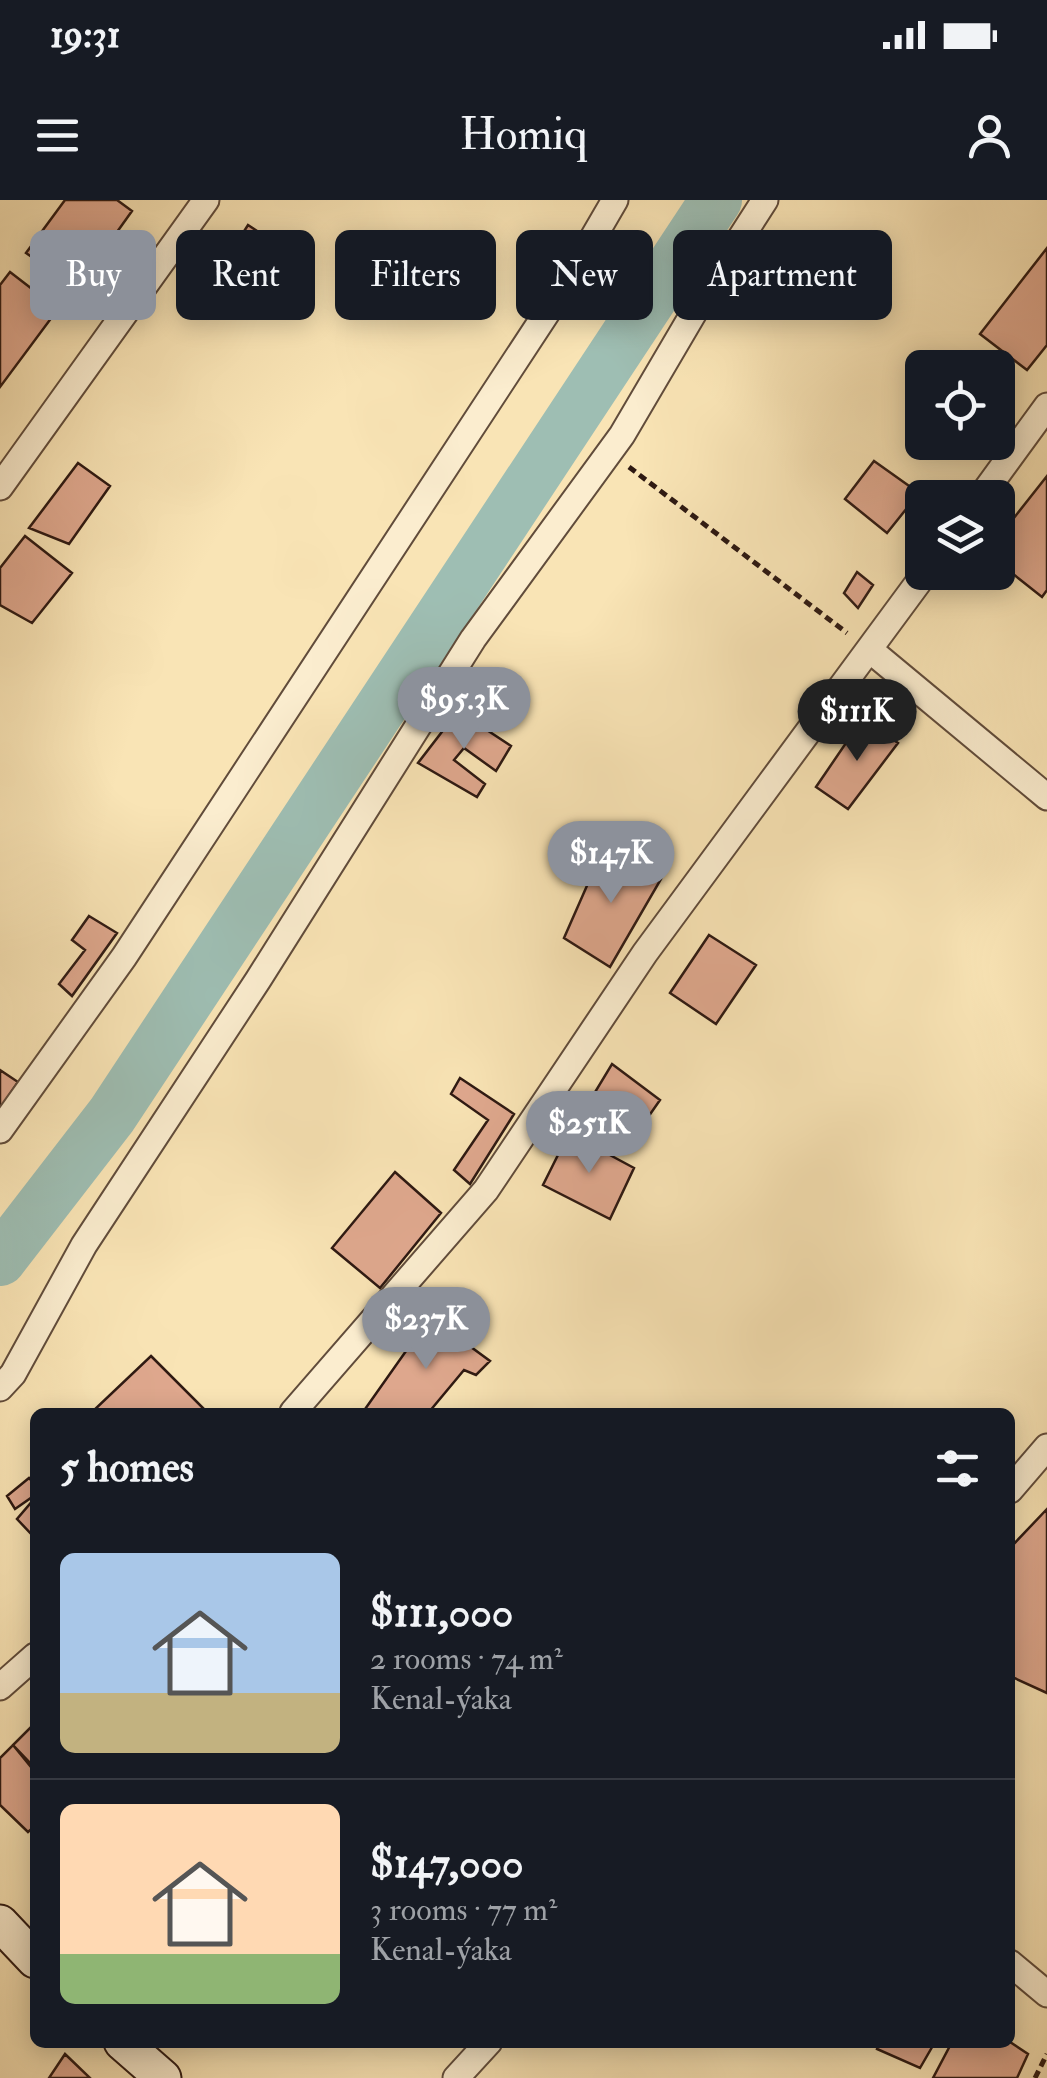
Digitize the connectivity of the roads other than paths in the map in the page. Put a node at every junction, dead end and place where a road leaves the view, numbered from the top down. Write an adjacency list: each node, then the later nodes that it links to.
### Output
1 (206, 200): 6 (street)
2 (616, 200): 10 (street)
3 (765, 200): 11 (street)
4 (1047, 406): 5 (street)
5 (993, 480)
6 (0, 487)
7 (913, 590): 8 (street)
8 (870, 650): 9 (street); 12 (street)
9 (1047, 797)
10 (0, 1130)
11 (0, 1388)
12 (296, 1408)
13 (1047, 1447): 14 (street)
14 (1015, 1484)
15 (30, 1660): 16 (street)
16 (0, 1687)
17 (0, 1923): 18 (street)
18 (30, 1955)
19 (1015, 1967): 20 (street)
20 (1047, 1994)
21 (129, 2048): 23 (street)
22 (484, 2048): 24 (street)
23 (163, 2078)
24 (456, 2078)

